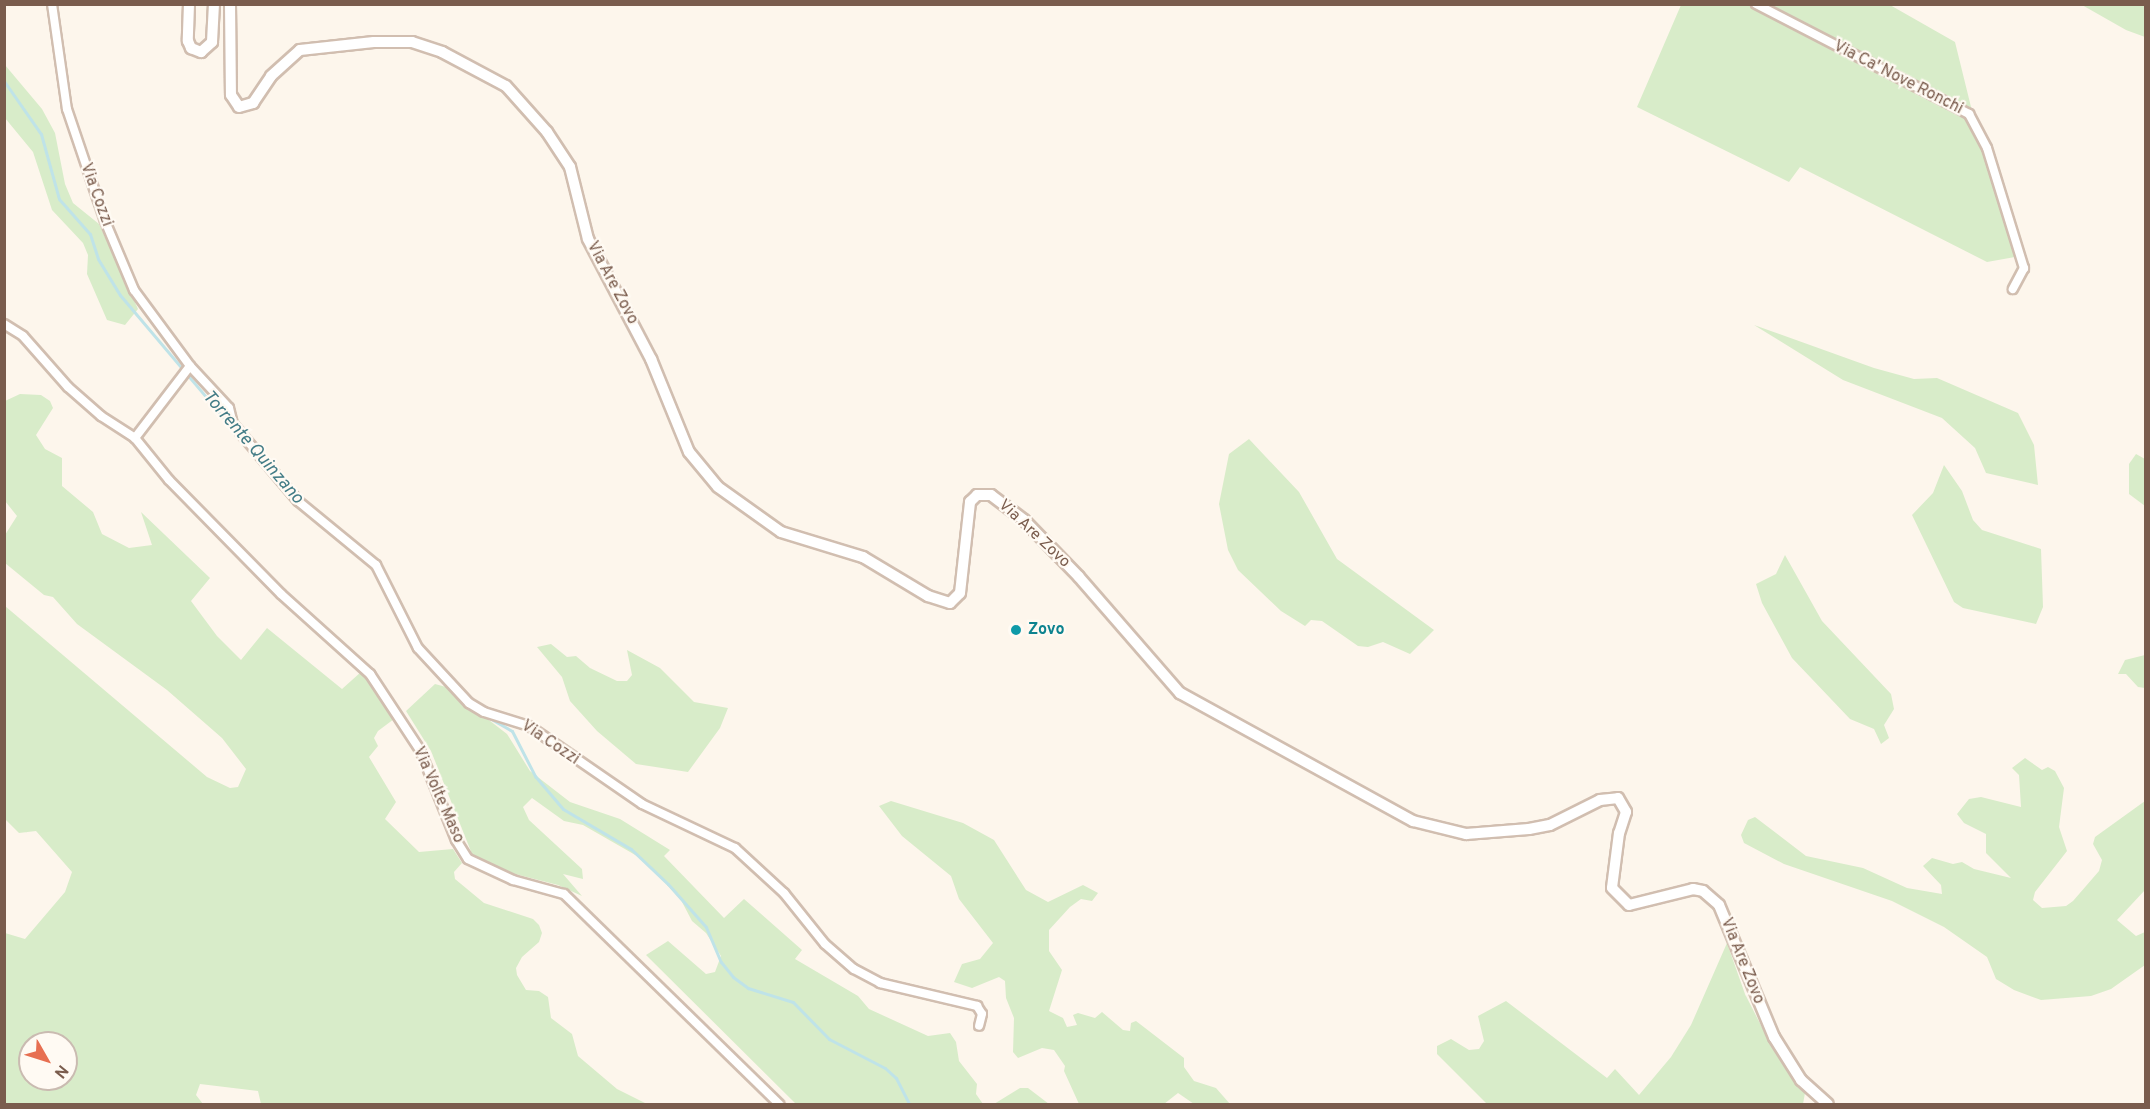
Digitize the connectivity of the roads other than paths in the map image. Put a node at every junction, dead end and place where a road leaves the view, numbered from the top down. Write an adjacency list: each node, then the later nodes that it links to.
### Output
1 (52, 4): 8 (street, Via Cozzi)
2 (189, 4): 3 (street)
3 (214, 4)
4 (230, 4): 12 (street, Via Are Zovo)
5 (1756, 4): 6 (street, Via Ca' Nove Ronchi)
6 (2013, 289)
7 (4, 324): 9 (street)
8 (190, 366): 9 (street); 10 (street, Via Cozzi)
9 (135, 438): 11 (street, Via Volte Maso)
10 (979, 1026)
11 (779, 1104)
12 (1828, 1104)

